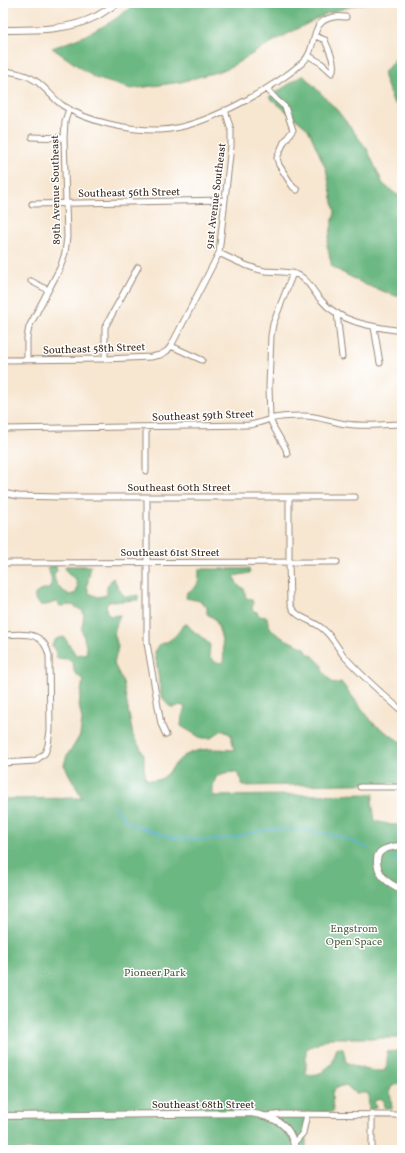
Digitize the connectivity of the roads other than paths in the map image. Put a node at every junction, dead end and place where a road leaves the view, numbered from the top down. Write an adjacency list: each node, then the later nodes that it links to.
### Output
1 (118, 3): 3 (street)
2 (346, 17): 4 (street)
3 (3, 30)
4 (315, 36): 5 (street); 5 (street)
5 (309, 56): 7 (street)
6 (3, 71): 8 (street)
7 (267, 88): 9 (street); 12 (street)
8 (69, 109): 9 (street); 11 (street, 89th Avenue Southeast)
9 (225, 110): 13 (street, 91st Avenue Southeast)
10 (32, 137): 11 (street)
11 (64, 138): 15 (street, 89th Avenue Southeast)
12 (297, 190)
13 (225, 200): 15 (street, Southeast 56th Street); 16 (street, 91st Avenue Southeast)
14 (32, 204): 15 (street, Southeast 56th Street)
15 (65, 204): 20 (street, 89th Avenue Southeast)
16 (219, 254): 18 (street); 24 (street, 91st Avenue Southeast)
17 (138, 266): 26 (street)
18 (293, 273): 21 (street); 31 (street)
19 (31, 281): 20 (street)
20 (48, 290): 28 (street, 89th Avenue Southeast)
21 (337, 313): 22 (street); 25 (street)
22 (374, 327): 23 (street); 30 (street)
23 (402, 331)
24 (171, 346): 26 (street, Southeast 58th Street); 29 (street)
25 (342, 356)
26 (105, 359): 28 (street, Southeast 58th Street)
27 (3, 360): 28 (street, Southeast 58th Street)
28 (27, 360)
29 (202, 360)
30 (380, 363)
31 (270, 419): 32 (street, Southeast 59th Street); 33 (street, Southeast 59th Street); 35 (street)
32 (402, 424)
33 (146, 428): 34 (street, Southeast 59th Street); 36 (street)
34 (3, 429)
35 (288, 454)
36 (146, 471)
37 (3, 492): 38 (street, Southeast 60th Street)
38 (147, 497): 39 (street, Southeast 60th Street); 41 (street)
39 (289, 497): 40 (street, Southeast 60th Street); 42 (street)
40 (355, 497)
41 (146, 562): 42 (street, Southeast 61st Street); 44 (street, Southeast 61st Street); 47 (street)
42 (289, 562): 43 (street, Southeast 61st Street); 46 (street)
43 (337, 562)
44 (3, 564)
45 (3, 634): 48 (street)
46 (402, 711)
47 (166, 735)
48 (3, 763)
49 (402, 786): 50 (street)
50 (360, 787)
51 (402, 846): 52 (street)
52 (402, 890)
53 (307, 1114): 54 (street, Southeast 68th Street); 57 (street, Southeast 68th Street); 58 (street)
54 (372, 1114): 55 (street, Southeast 68th Street); 60 (street)
55 (402, 1115)
56 (3, 1116): 57 (street, Southeast 68th Street)
57 (266, 1116): 58 (street)
58 (294, 1143): 59 (street)
59 (295, 1150)
60 (372, 1150)

